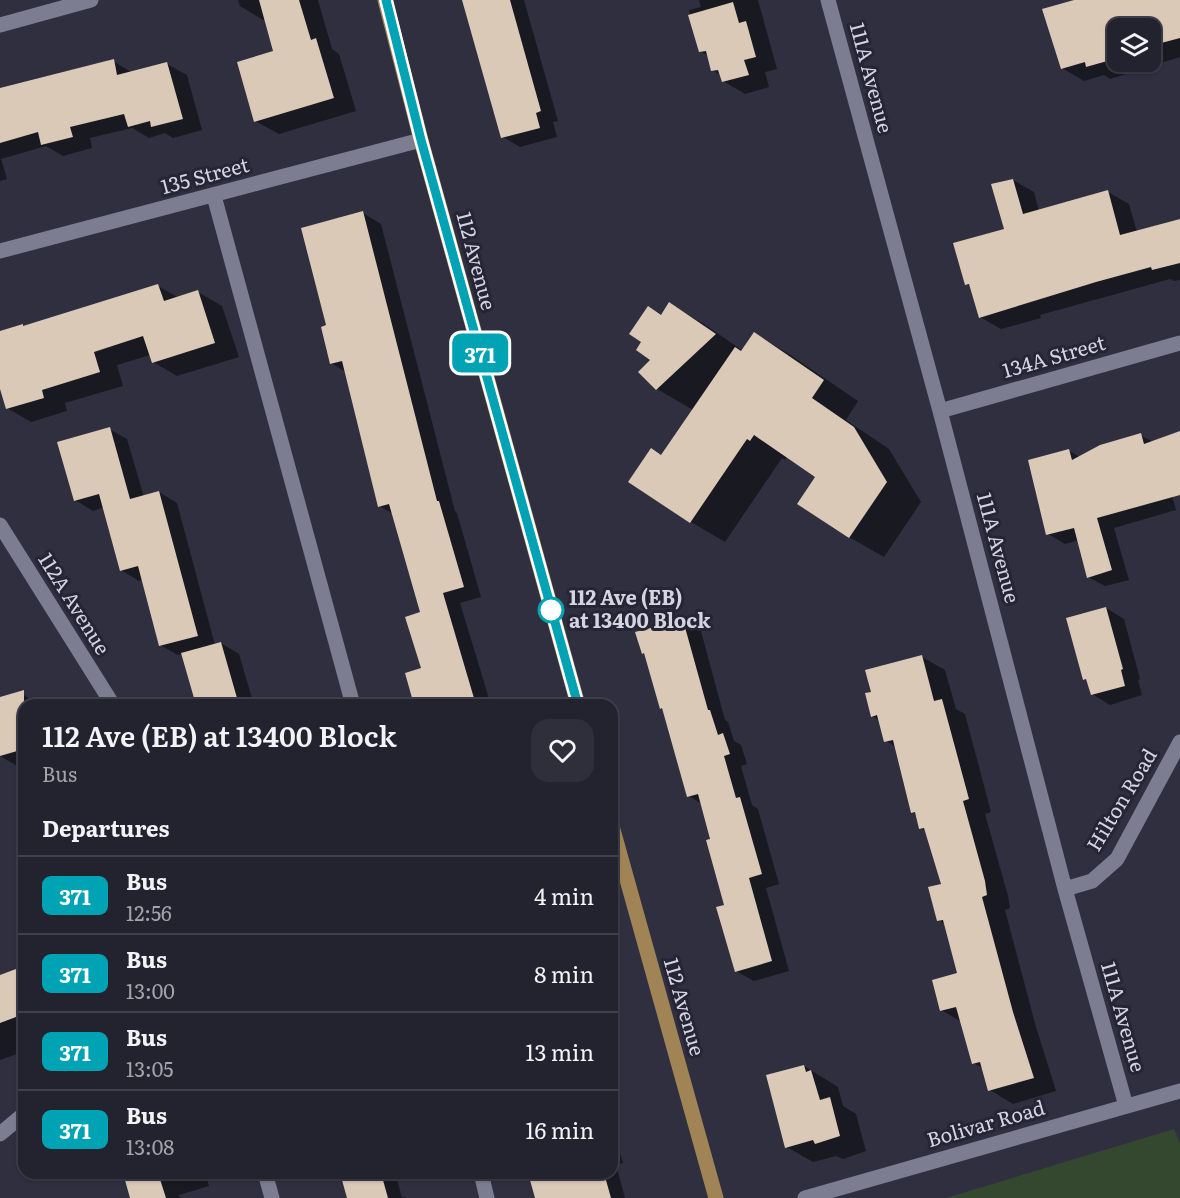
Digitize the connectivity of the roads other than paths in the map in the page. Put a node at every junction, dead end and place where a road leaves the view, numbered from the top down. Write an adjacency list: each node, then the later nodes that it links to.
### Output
1 (91, 0): 4 (street)
2 (386, 0): 5 (main road, 112 Avenue)
3 (828, 0): 9 (street, 111A Avenue)
4 (0, 25)
5 (421, 140): 6 (street, 135 Street); 13 (main road, 112 Avenue)
6 (214, 196): 7 (street, 135 Street); 12 (street)
7 (0, 251)
8 (1180, 343): 9 (street, 134A Street)
9 (940, 411): 16 (street, 111A Avenue)
10 (0, 525): 11 (street, 112A Avenue)
11 (109, 699)
12 (351, 699)
13 (576, 699)
14 (1180, 742): 16 (street, Hilton Road)
15 (618, 847): 25 (main road, 112 Avenue)
16 (1065, 889): 18 (street, 111A Avenue)
17 (1180, 1091): 18 (street, Bolivar Road)
18 (1126, 1106): 26 (street, Bolivar Road)
19 (18, 1119): 20 (street)
20 (0, 1134)
21 (267, 1179): 23 (street)
22 (482, 1179): 24 (street)
23 (272, 1198)
24 (487, 1198)
25 (716, 1198)
26 (805, 1198)

